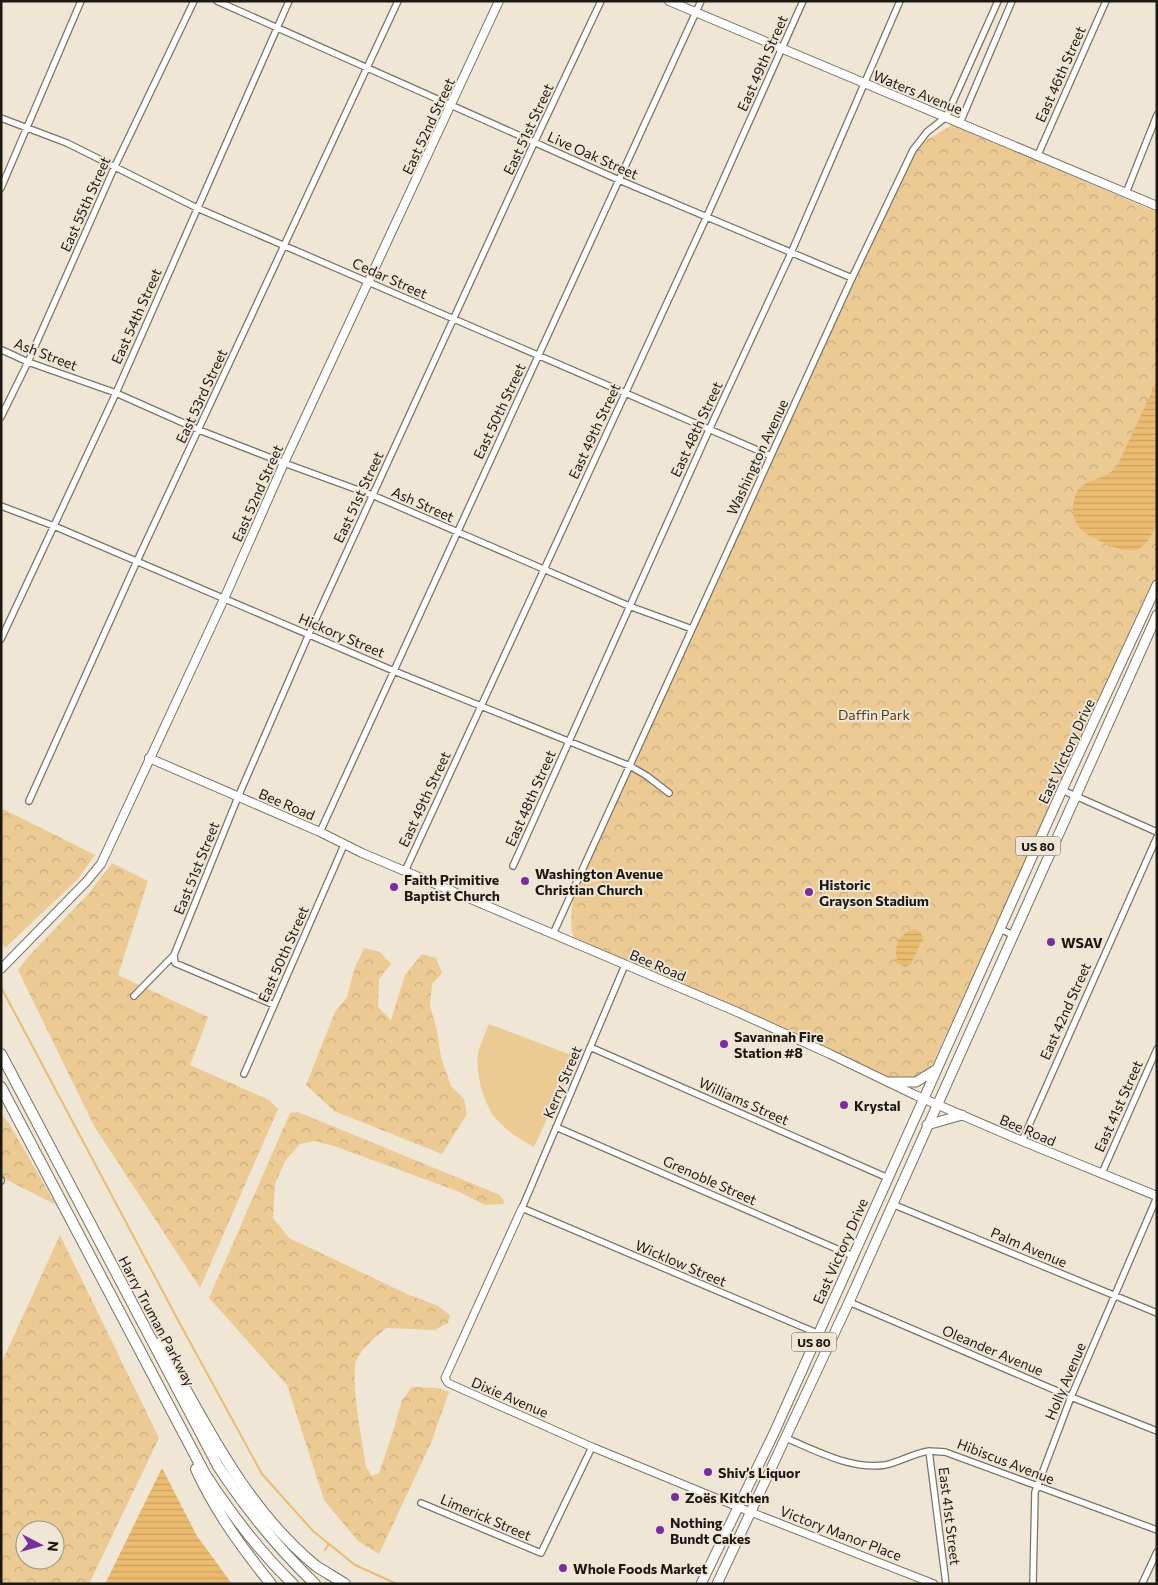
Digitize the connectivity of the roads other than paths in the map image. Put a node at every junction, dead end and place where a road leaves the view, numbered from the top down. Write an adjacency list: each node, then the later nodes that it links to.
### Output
1 (81, 1): 25 (street)
2 (194, 1): 28 (street, East 55th Street)
3 (217, 1): 16 (street, Live Oak Street)
4 (289, 1): 16 (street, East 54th Street)
5 (398, 1): 18 (street, East 53rd Street)
6 (499, 1): 20 (main road, East 52nd Street)
7 (601, 1): 26 (street, East 51st Street)
8 (669, 1): 15 (main road, Waters Avenue)
9 (700, 1): 15 (street, East 50th Street)
10 (803, 1): 17 (street, East 49th Street)
11 (900, 1): 19 (street, East 48th Street)
12 (998, 1): 22 (street, Washington Avenue)
13 (1012, 1): 24 (street)
14 (1106, 1): 27 (street, East 46th Street)
15 (695, 13): 17 (main road, Waters Avenue); 29 (street, East 50th Street)
16 (276, 29): 18 (street, Live Oak Street); 33 (street, East 54th Street)
17 (781, 49): 19 (main road, Waters Avenue); 34 (street, East 49th Street)
18 (367, 67): 20 (street, Live Oak Street); 35 (street, East 53rd Street)
19 (864, 84): 22 (main road, Waters Avenue); 36 (street, East 48th Street)
20 (451, 106): 26 (street, Live Oak Street); 38 (main road, East 52nd Street)
21 (1157, 115): 31 (street)
22 (946, 117): 24 (main road, Waters Avenue); 37 (street, Washington Avenue)
23 (1, 118): 25 (street, Cedar Street)
24 (960, 123): 27 (main road, Waters Avenue)
25 (26, 128): 28 (street, Cedar Street); 30 (street)
26 (534, 143): 29 (street, Live Oak Street); 39 (street, East 51st Street)
27 (1038, 157): 31 (main road, Waters Avenue)
28 (115, 166): 33 (street, Cedar Street); 42 (street, East 55th Street)
29 (619, 180): 34 (street, Live Oak Street); 41 (street, East 50th Street)
30 (1, 188)
31 (1126, 194): 32 (main road, Waters Avenue)
32 (1157, 206)
33 (197, 208): 35 (street, Cedar Street); 43 (street, East 54th Street)
34 (707, 216): 36 (street, Live Oak Street); 44 (street, East 49th Street)
35 (285, 245): 38 (street, Cedar Street); 46 (street, East 53rd Street)
36 (791, 253): 37 (street, Live Oak Street); 47 (street, East 48th Street)
37 (852, 278): 48 (street, Washington Avenue)
38 (370, 282): 39 (street, Cedar Street); 49 (main road, East 52nd Street)
39 (454, 319): 41 (street, Cedar Street); 50 (street, East 51st Street)
40 (2, 350): 42 (street, Ash Street)
41 (538, 356): 44 (street, Cedar Street); 53 (street, East 50th Street)
42 (28, 362): 43 (street, Ash Street); 45 (street, East 55th Street)
43 (116, 393): 46 (street, Ash Street); 52 (street, East 54th Street)
44 (625, 393): 47 (street, Cedar Street); 55 (street, East 49th Street)
45 (1, 417)
46 (199, 430): 49 (street, Ash Street); 54 (street, East 53rd Street)
47 (708, 430): 48 (street, Cedar Street); 58 (street, East 48th Street)
48 (771, 456): 60 (street, Washington Avenue)
49 (284, 463): 50 (street, Ash Street); 57 (main road, East 52nd Street)
50 (372, 495): 53 (street, Ash Street); 61 (street, East 51st Street)
51 (1, 506): 52 (street, Hickory Street)
52 (54, 526): 54 (street, Hickory Street); 62 (street, East 54th Street)
53 (456, 532): 55 (street, Ash Street); 63 (street, East 50th Street)
54 (137, 561): 57 (street, Hickory Street); 72 (street, East 53rd Street)
55 (544, 569): 58 (street, Ash Street); 64 (street, East 49th Street)
56 (1155, 589): 59 (main road); 68 (main road, East Victory Drive / US 80)
57 (224, 599): 61 (street, Hickory Street); 66 (main road, East 52nd Street)
58 (629, 606): 60 (street, Ash Street); 65 (street, East 48th Street)
59 (1156, 618): 70 (main road, East Victory Drive / US 80)
60 (692, 629): 67 (street, Washington Avenue)
61 (309, 634): 63 (street, Hickory Street); 71 (street, East 51st Street)
62 (1, 639)
63 (394, 671): 64 (street, Hickory Street); 73 (street, East 50th Street)
64 (482, 706): 65 (street, Hickory Street); 78 (street, East 49th Street)
65 (569, 742): 67 (street, Hickory Street); 77 (street, East 48th Street)
66 (149, 758): 71 (main road, Bee Road); 84 (main road, East 52nd Street)
67 (630, 766): 69 (street, Hickory Street); 80 (street, Washington Avenue)
68 (1062, 790): 70 (street); 79 (main road, East Victory Drive / US 80)
69 (669, 794)
70 (1076, 796): 74 (street); 81 (main road, East Victory Drive / US 80)
71 (238, 797): 73 (main road, Bee Road); 82 (street, East 51st Street)
72 (29, 801)
73 (320, 832): 76 (main road, Bee Road)
74 (1157, 832)
75 (1157, 837): 99 (street, East 42nd Street)
76 (344, 845): 78 (main road, Bee Road); 86 (street, East 50th Street)
77 (513, 866)
78 (405, 871): 80 (main road, Bee Road)
79 (1000, 929): 81 (street); 90 (main road, East Victory Drive / US 80)
80 (553, 934): 83 (main road, Bee Road)
81 (1013, 935): 95 (main road, East Victory Drive / US 80)
82 (174, 955): 85 (street, East 51st Street); 86 (street)
83 (625, 965): 87 (street, Kerry Street); 92 (main road, Bee Road)
84 (1, 970)
85 (134, 996)
86 (274, 1005): 91 (street, East 50th Street)
87 (590, 1047): 98 (street, Kerry Street); 102 (street, Williams Street)
88 (1157, 1049): 101 (street, East 41st Street)
89 (1, 1054): 100 (highway, Harry Truman Parkway)
90 (938, 1069): 92 (main road); 94 (main road, East Victory Drive / US 80)
91 (244, 1074)
92 (889, 1082): 94 (main road, Bee Road)
93 (1, 1087): 113 (highway, Harry Truman Parkway)
94 (924, 1098): 95 (main road, Bee Road); 102 (main road, East Victory Drive / US 80)
95 (937, 1104): 96 (main road, Bee Road); 97 (main road, East Victory Drive / US 80)
96 (962, 1115): 97 (main road); 99 (main road, Bee Road)
97 (928, 1125): 104 (main road, East Victory Drive / US 80)
98 (556, 1127): 105 (street, Kerry Street); 106 (street, Grenoble Street)
99 (1022, 1141): 101 (main road, Bee Road)
100 (53, 1153): 126 (highway, Harry Truman Parkway); 127 (highway)
101 (1102, 1173): 103 (main road, Bee Road)
102 (888, 1178): 106 (main road, East Victory Drive / US 80)
103 (1157, 1196): 107 (street, Holly Avenue)
104 (892, 1204): 107 (street, Palm Avenue); 108 (main road, East Victory Drive / US 80)
105 (522, 1208): 110 (street, Wicklow Street); 116 (street, Dixie Avenue)
106 (853, 1256): 110 (main road, East Victory Drive / US 80)
107 (1115, 1297): 109 (street, Palm Avenue); 112 (street, Holly Avenue)
108 (848, 1302): 111 (main road, East Victory Drive / US 80); 112 (street, Oleander Avenue)
109 (1157, 1313)
110 (817, 1334): 111 (street, Wicklow Street); 120 (main road, East Victory Drive / US 80)
111 (831, 1339): 115 (main road, East Victory Drive / US 80)
112 (1071, 1396): 114 (street, Oleander Avenue); 118 (street, Holly Avenue)
113 (166, 1402): 124 (highway); 125 (highway, Harry Truman Parkway)
114 (1157, 1431)
115 (786, 1438): 117 (street, Hibiscus Avenue); 121 (main road, East Victory Drive / US 80)
116 (592, 1447): 119 (street, Limerick Street); 120 (street, Dixie Avenue)
117 (929, 1451): 118 (street, Hibiscus Avenue); 131 (street, East 41st Street)
118 (1037, 1487): 122 (street, Hibiscus Avenue); 132 (street, Holly Avenue)
119 (421, 1503)
120 (738, 1507): 121 (street, Victory Manor Place); 128 (main road, East Victory Drive / US 80)
121 (751, 1512): 129 (main road, East Victory Drive / US 80); 130 (street, Victory Manor Place)
122 (1157, 1530)
123 (1157, 1552): 133 (street)
124 (271, 1584)
125 (293, 1584)
126 (315, 1584)
127 (345, 1584)
128 (701, 1584)
129 (717, 1584)
130 (934, 1584)
131 (946, 1584)
132 (1033, 1584)
133 (1142, 1584)

